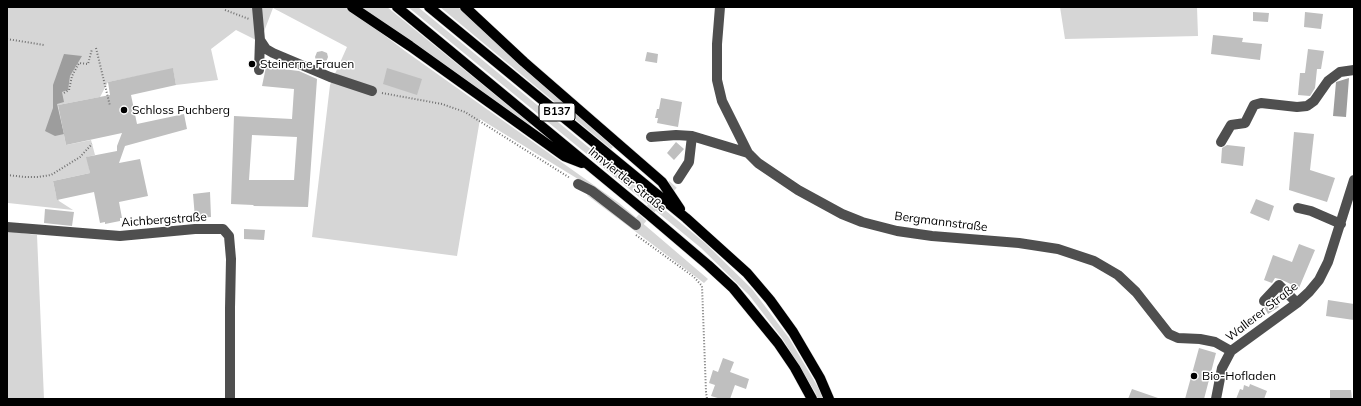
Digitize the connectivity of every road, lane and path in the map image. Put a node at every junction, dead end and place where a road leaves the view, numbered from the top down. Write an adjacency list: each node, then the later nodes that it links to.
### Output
1 (257, 7): 8 (street)
2 (352, 7): 26 (main road)
3 (397, 7): 26 (main road, Innviertler Straße / B137)
4 (428, 7): 32 (main road, Innviertler Straße / B137)
5 (465, 7): 32 (main road)
6 (720, 7): 25 (street, Bergmannstraße)
7 (225, 10): 8 (path)
8 (258, 23): 10 (street)
9 (7, 39): 11 (path)
10 (260, 40): 14 (street); 16 (street)
11 (44, 45)
12 (96, 48): 18 (path)
13 (92, 49): 17 (path)
14 (258, 70)
15 (1354, 70): 23 (street)
16 (372, 91): 30 (path)
17 (64, 93)
18 (110, 106)
19 (145, 112): 20 (path)
20 (136, 114)
21 (692, 136): 22 (street); 25 (street); 28 (street)
22 (651, 137)
23 (1221, 142)
24 (92, 144): 27 (path)
25 (748, 153): 38 (street, Bergmannstraße)
26 (591, 167): 41 (main road, Innviertler Straße / B137)
27 (7, 175)
28 (678, 179)
29 (1354, 180): 33 (street, Wallerer Straße)
30 (578, 184): 35 (street)
31 (1298, 208): 33 (street)
32 (686, 218): 42 (main road, Innviertler Straße / B137)
33 (1341, 224): 37 (street, Wallerer Straße)
34 (7, 227): 39 (street, Aichbergstraße)
35 (633, 228): 40 (path)
36 (1264, 301): 37 (street)
37 (1297, 303): 38 (street, Wallerer Straße)
38 (1231, 351): 43 (street, Wallerer Straße)
39 (230, 399)
40 (707, 399)
41 (812, 399)
42 (829, 399)
43 (1216, 399)

